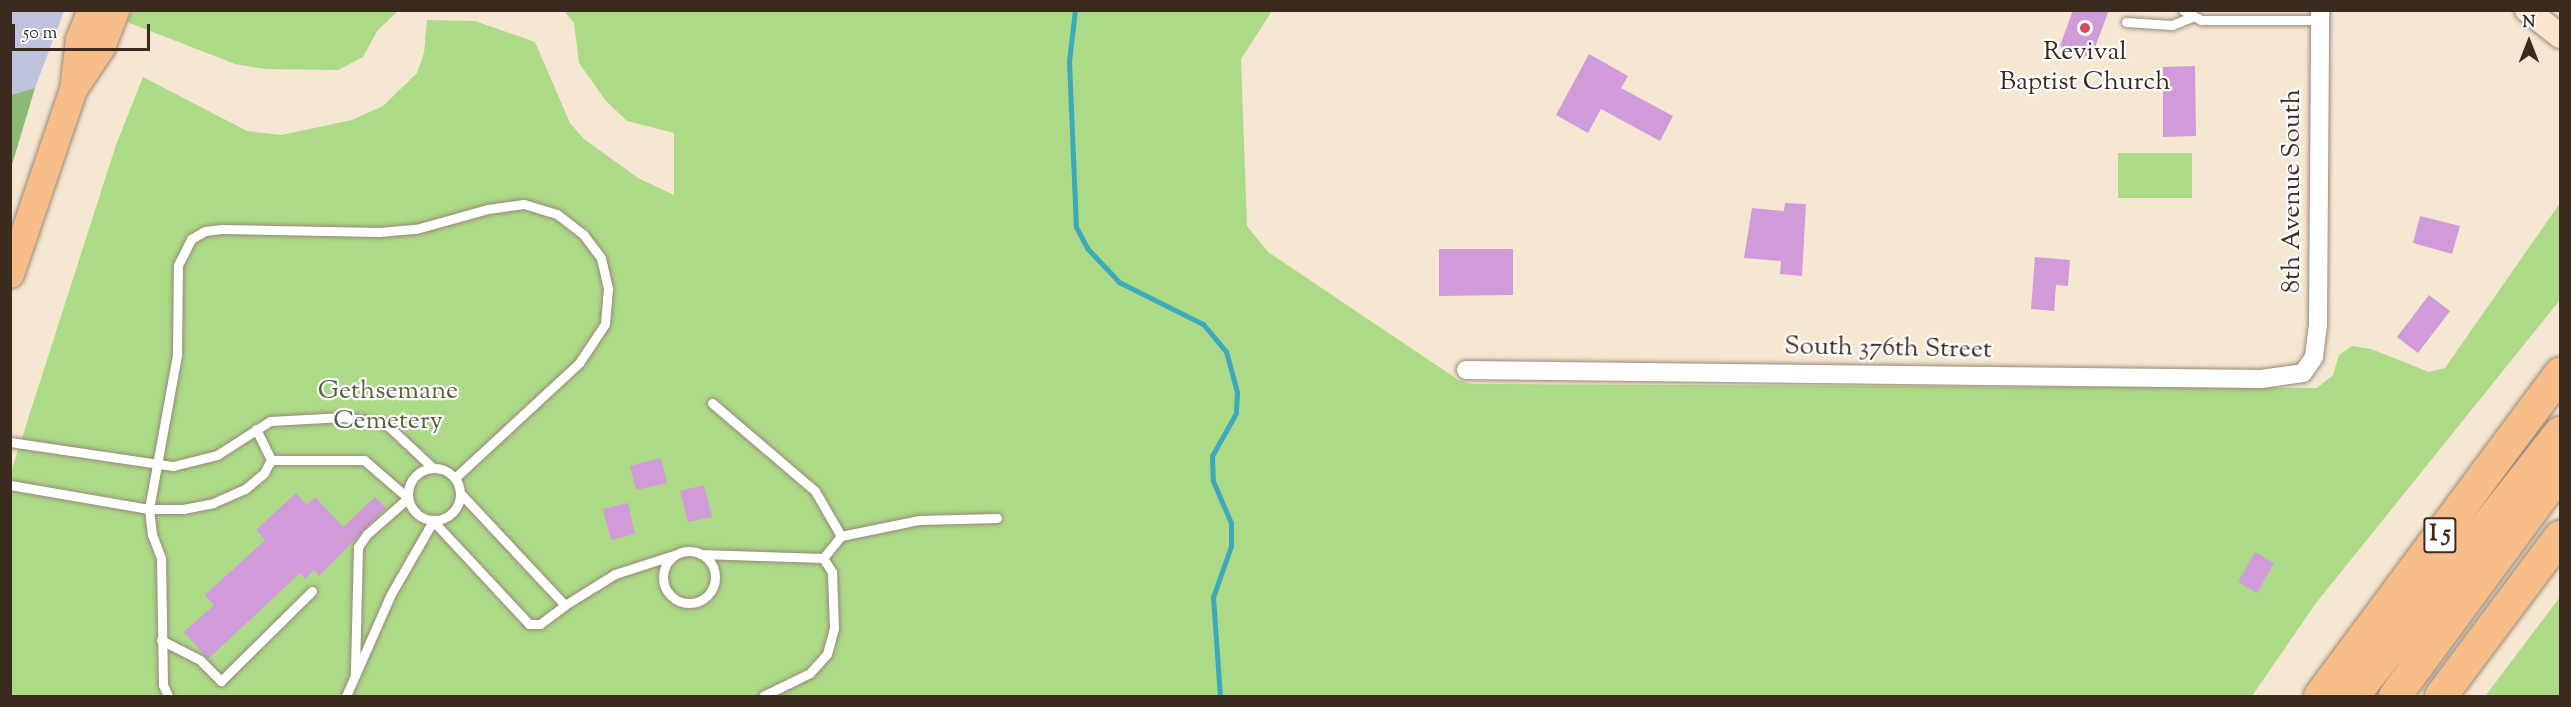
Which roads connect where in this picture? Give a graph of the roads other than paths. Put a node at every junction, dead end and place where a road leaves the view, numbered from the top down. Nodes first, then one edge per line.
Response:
1 (91, 10) edge
2 (115, 10) edge
3 (2183, 10) edge
4 (2527, 10) edge
5 (2320, 15) edge
6 (2192, 17) junction
7 (2126, 22) dead end
8 (2560, 36) edge
9 (73, 90) junction
10 (10, 274) edge
11 (1466, 370) dead end
12 (2307, 370) joint
13 (2560, 374) edge
14 (712, 403) dead end
15 (256, 429) junction
16 (2560, 433) edge
17 (10, 442) edge
18 (271, 460) junction
19 (156, 466) junction
20 (433, 468) junction
21 (2560, 472) edge
22 (455, 478) junction
23 (10, 485) edge
24 (461, 494) junction
25 (408, 498) junction
26 (149, 509) junction
27 (997, 518) dead end
28 (433, 520) junction
29 (841, 536) junction
30 (2560, 537) edge
31 (700, 554) junction
32 (674, 555) junction
33 (823, 558) junction
34 (312, 591) dead end
35 (565, 604) junction
36 (161, 640) junction
37 (355, 673) junction
38 (168, 696) edge
39 (346, 696) edge
40 (763, 696) edge
41 (2320, 696) edge
42 (2353, 696) edge
43 (2395, 696) edge
44 (2441, 696) edge

1 - 9 main road
2 - 9 main road
3 - 6 lane
4 - 8 street
5 - 6 lane
5 - 12 street, 8th Avenue South
6 - 7 lane
9 - 10 main road
11 - 12 street, South 376th Street
13 - 41 highway, I 5
14 - 29 lane
15 - 18 lane
15 - 19 lane
15 - 20 lane
16 - 42 highway, I 5
17 - 19 lane
18 - 25 lane
18 - 26 lane
19 - 22 lane
19 - 26 lane
20 - 22 lane
20 - 25 lane
21 - 43 highway, I 5
22 - 24 lane
23 - 26 lane
24 - 28 lane
24 - 35 lane
25 - 28 lane
25 - 37 lane
26 - 36 lane
27 - 29 lane
28 - 35 lane
28 - 37 lane
29 - 33 lane
30 - 44 highway
31 - 32 lane
31 - 32 lane
31 - 33 lane
32 - 35 lane
33 - 40 lane
34 - 36 lane
36 - 38 lane
37 - 39 lane

